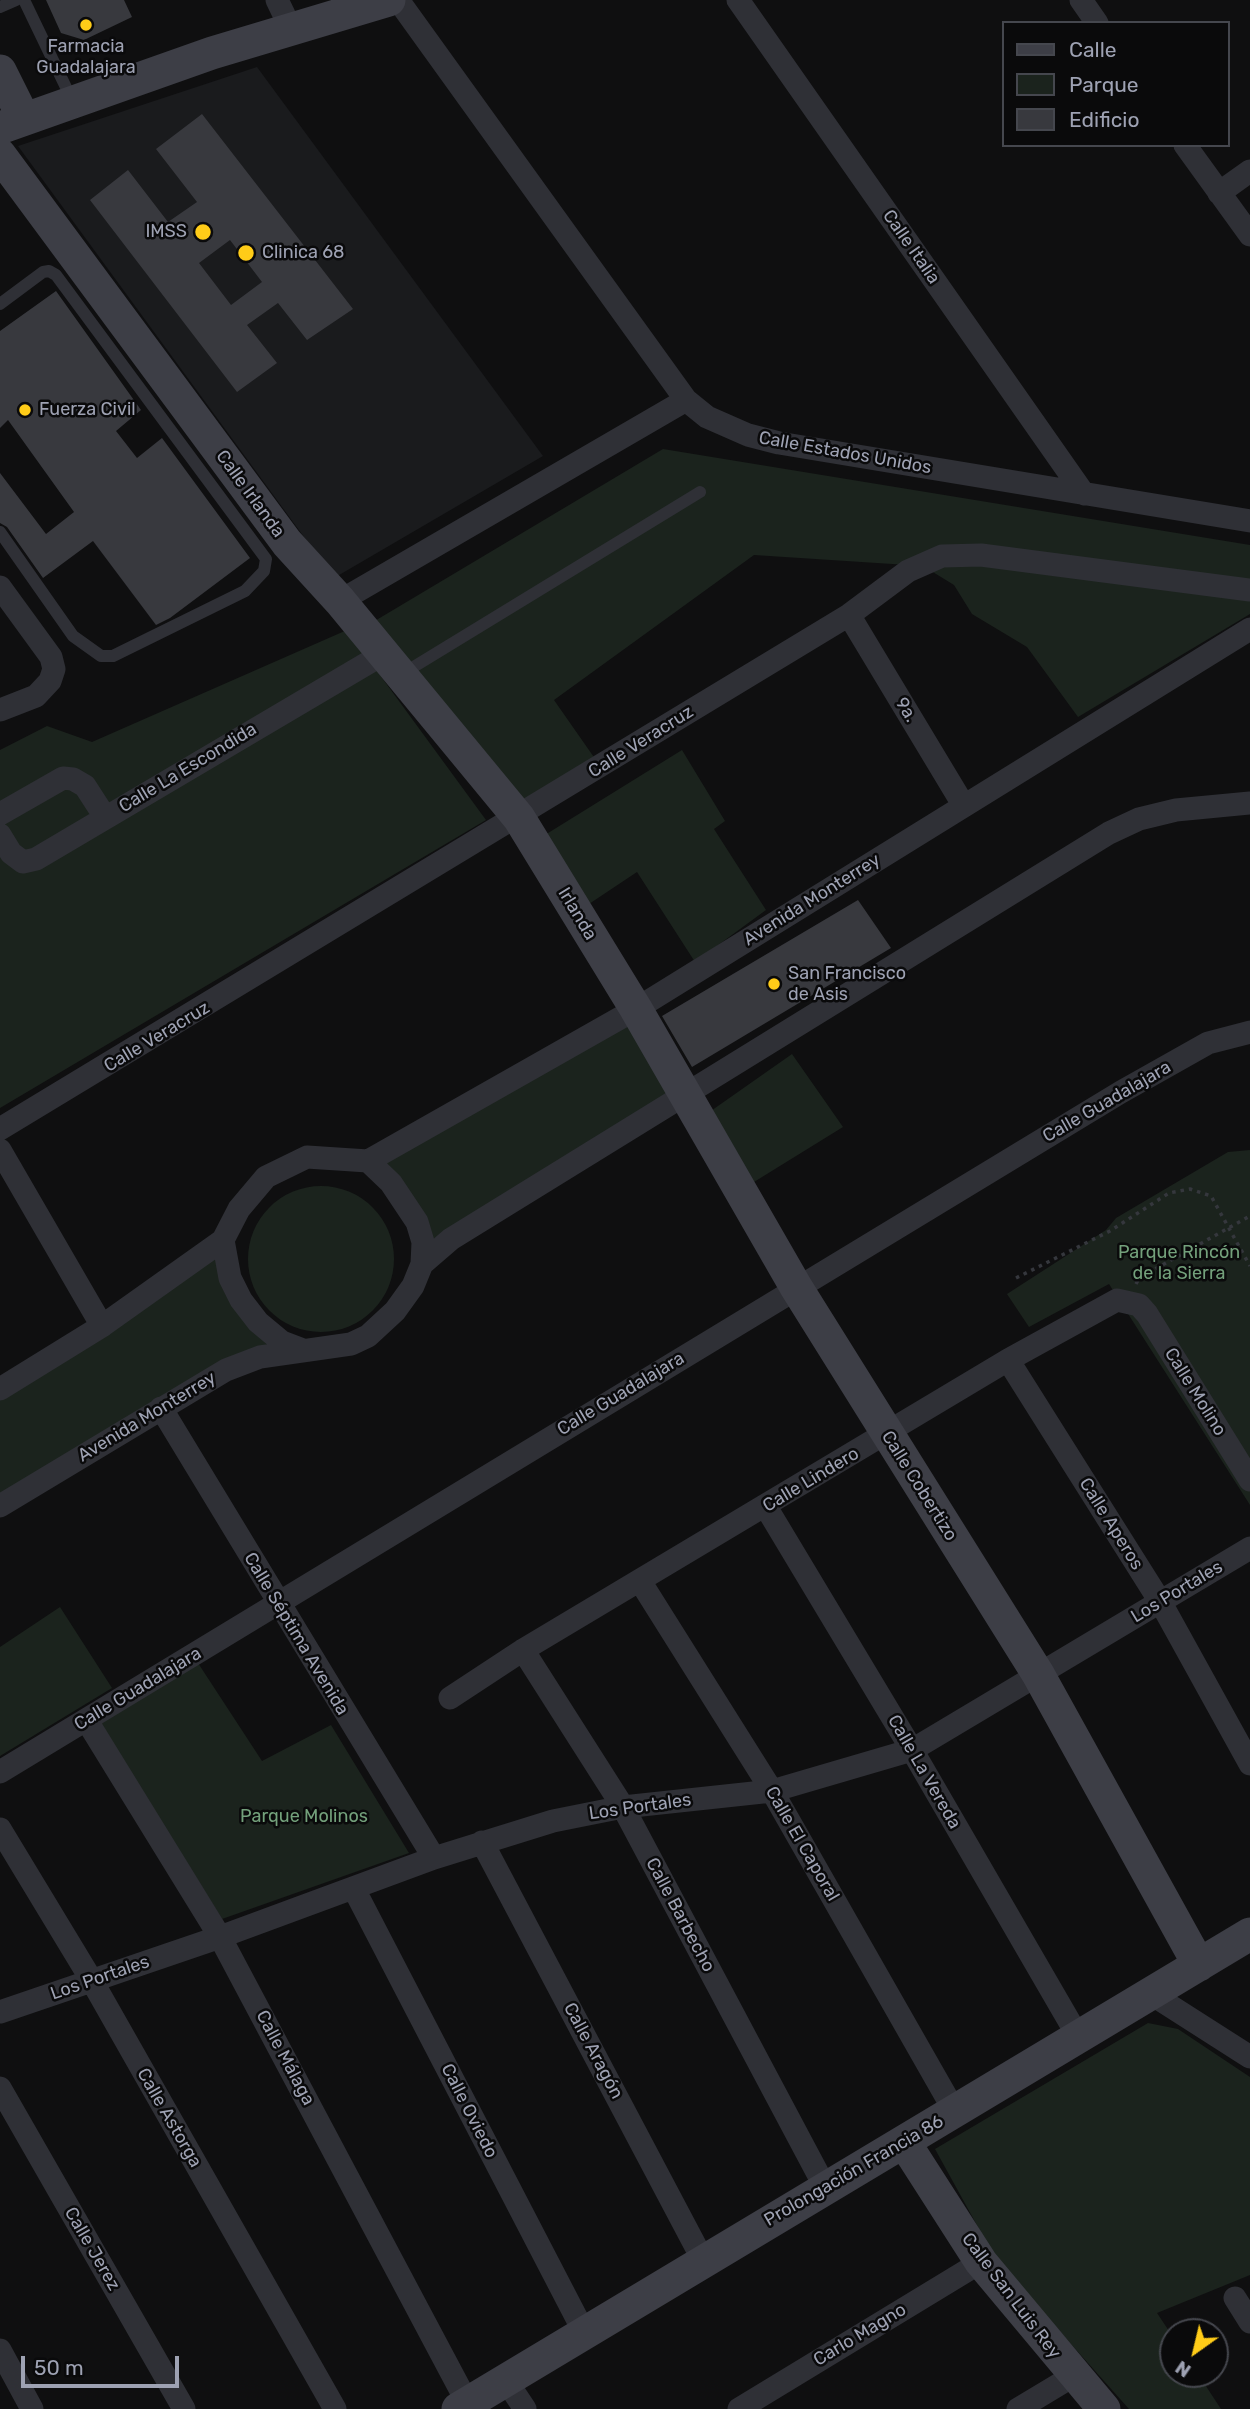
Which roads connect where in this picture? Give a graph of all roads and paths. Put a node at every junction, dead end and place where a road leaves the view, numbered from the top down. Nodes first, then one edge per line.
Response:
1 (16, 0) edge
2 (24, 0) edge
3 (277, 0) edge
4 (389, 0) edge
5 (398, 0) edge
6 (738, 0) edge
7 (1081, 0) edge
8 (0, 7) edge
9 (1096, 21) edge
10 (291, 29) junction
11 (0, 71) edge
12 (73, 102) junction
13 (12, 124) edge
14 (1186, 147) edge
15 (0, 155) edge
16 (1250, 171) edge
17 (1219, 193) junction
18 (1250, 235) edge
19 (0, 304) edge
20 (686, 400) junction
21 (700, 492) dead end
22 (1084, 494) junction
23 (1250, 521) edge
24 (0, 532) edge
25 (0, 587) edge
26 (1250, 590) edge
27 (340, 601) junction
28 (849, 615) junction
29 (1250, 629) edge
30 (392, 664) junction
31 (0, 710) edge
32 (1250, 803) edge
33 (964, 806) junction
34 (0, 814) edge
35 (105, 817) junction
36 (519, 818) junction
37 (0, 835) edge
38 (636, 1009) junction
39 (1250, 1032) edge
40 (685, 1093) junction
41 (0, 1129) edge
42 (0, 1150) edge
43 (368, 1161) junction
44 (1250, 1216) edge
45 (1230, 1230) junction
46 (223, 1240) junction
47 (422, 1264) junction
48 (1250, 1266) edge
49 (1016, 1278) dead end
50 (796, 1287) junction
51 (1133, 1303) junction
52 (102, 1326) junction
53 (303, 1350) junction
54 (1008, 1360) junction
55 (0, 1389) edge
56 (161, 1408) junction
57 (887, 1435) junction
58 (1250, 1480) edge
59 (0, 1506) edge
60 (766, 1507) junction
61 (1250, 1548) edge
62 (640, 1581) junction
63 (277, 1604) junction
64 (1161, 1604) junction
65 (523, 1650) junction
66 (1038, 1674) junction
67 (450, 1698) dead end
68 (87, 1721) junction
69 (912, 1750) junction
70 (1250, 1764) edge
71 (0, 1772) edge
72 (772, 1791) junction
73 (623, 1807) junction
74 (0, 1829) edge
75 (482, 1842) junction
76 (434, 1858) junction
77 (354, 1889) junction
78 (1250, 1934) edge
79 (220, 1937) junction
80 (1199, 1965) junction
81 (92, 1981) junction
82 (1153, 1995) junction
83 (0, 2012) edge
84 (1079, 2038) junction
85 (1250, 2057) edge
86 (0, 2088) edge
87 (955, 2112) junction
88 (904, 2142) junction
89 (825, 2187) junction
90 (703, 2260) junction
91 (981, 2262) junction
92 (1235, 2298) dead end
93 (1250, 2322) edge
94 (585, 2334) junction
95 (0, 2350) edge
96 (1073, 2376) junction
97 (507, 2382) junction
98 (463, 2406) edge
99 (32, 2409) edge
100 (184, 2409) edge
101 (335, 2409) edge
102 (525, 2409) edge
103 (739, 2409) edge
104 (1017, 2409) edge
105 (1104, 2409) edge

1 - 8 lane
2 - 12 lane
3 - 10 street
4 - 10 street
5 - 20 street, Calle Estados Unidos
6 - 22 street, Calle Italia
7 - 9 street
10 - 12 street
11 - 13 street
12 - 13 street
14 - 17 street
15 - 27 street, Calle Irlanda
16 - 17 street
17 - 18 street
19 - 24 lane
20 - 22 street, Calle Estados Unidos
20 - 27 street
21 - 30 lane
22 - 23 street, Calle Estados Unidos
25 - 31 street
26 - 28 street, Calle Veracruz
27 - 30 street, Calle Irlanda
28 - 33 street, 9a.
28 - 36 street, Calle Veracruz
29 - 33 street, Avenida Monterrey
30 - 35 street, Calle La Escondida
30 - 36 street, Calle Irlanda
32 - 40 street, Avenida Monterrey
33 - 38 street, Avenida Monterrey
34 - 35 street
35 - 37 street, Calle La Escondida
36 - 38 street, Irlanda
36 - 41 street, Calle Veracruz
38 - 40 street, Calle Cobertizo
38 - 43 street, Avenida Monterrey
39 - 50 street, Calle Guadalajara
40 - 47 street, Avenida Monterrey
40 - 50 street, Calle Cobertizo
42 - 52 street
43 - 46 street
43 - 47 street
44 - 45 path
45 - 48 path
45 - 49 path
45 - 51 path
46 - 52 street
46 - 53 street
47 - 53 street, Avenida Monterrey
50 - 57 street, Calle Cobertizo
50 - 63 street, Calle Guadalajara
51 - 54 street, Calle Lindero
51 - 58 street, Calle Molino
52 - 55 street
53 - 56 street, Avenida Monterrey
54 - 57 street, Calle Lindero
54 - 64 street, Calle Aperos
56 - 59 street, Avenida Monterrey
56 - 63 street, Calle Séptima Avenida
57 - 60 street, Calle Lindero
57 - 66 street, Calle Cobertizo
60 - 62 street, Calle Lindero
60 - 69 street, Calle La Vereda
61 - 64 street, Los Portales
62 - 65 street, Calle Lindero
62 - 72 street, Calle El Caporal
63 - 68 street, Calle Guadalajara
63 - 76 street, Calle Séptima Avenida
64 - 66 street, Los Portales
64 - 70 street, Calle Aperos
65 - 67 street, Calle Lindero
65 - 73 street, Calle Barbecho
66 - 69 street, Los Portales
66 - 80 street, Calle Cobertizo
68 - 71 street, Calle Guadalajara
68 - 79 street, Calle Málaga
69 - 72 street, Los Portales
69 - 84 street, Calle La Vereda
72 - 73 street, Los Portales
72 - 87 street, Calle El Caporal
73 - 75 street, Los Portales
73 - 89 street, Calle Barbecho
74 - 81 street, Calle Astorga
75 - 76 street, Los Portales
75 - 90 street, Calle Aragón
76 - 77 street, Los Portales
77 - 79 street, Los Portales
77 - 94 street, Calle Oviedo
78 - 80 street, Prolongación Francia 86
79 - 81 street, Los Portales
79 - 98 street, Calle Málaga
80 - 82 street, Prolongación Francia 86
81 - 83 street, Los Portales
81 - 101 street, Calle Astorga
82 - 84 street, Prolongación Francia 86
82 - 85 street
84 - 87 street, Prolongación Francia 86
86 - 100 street, Calle Jerez
87 - 88 street, Prolongación Francia 86
88 - 89 street, Prolongación Francia 86
88 - 91 street, Calle San Luis Rey
89 - 90 street, Prolongación Francia 86
90 - 94 street, Prolongación Francia 86
91 - 96 street, Calle San Luis Rey
91 - 103 street, Carlo Magno
92 - 93 street
94 - 97 street, Prolongación Francia 86
95 - 99 street
96 - 104 street
96 - 105 street, Calle San Luis Rey
97 - 98 street, Prolongación Francia 86
97 - 102 street

